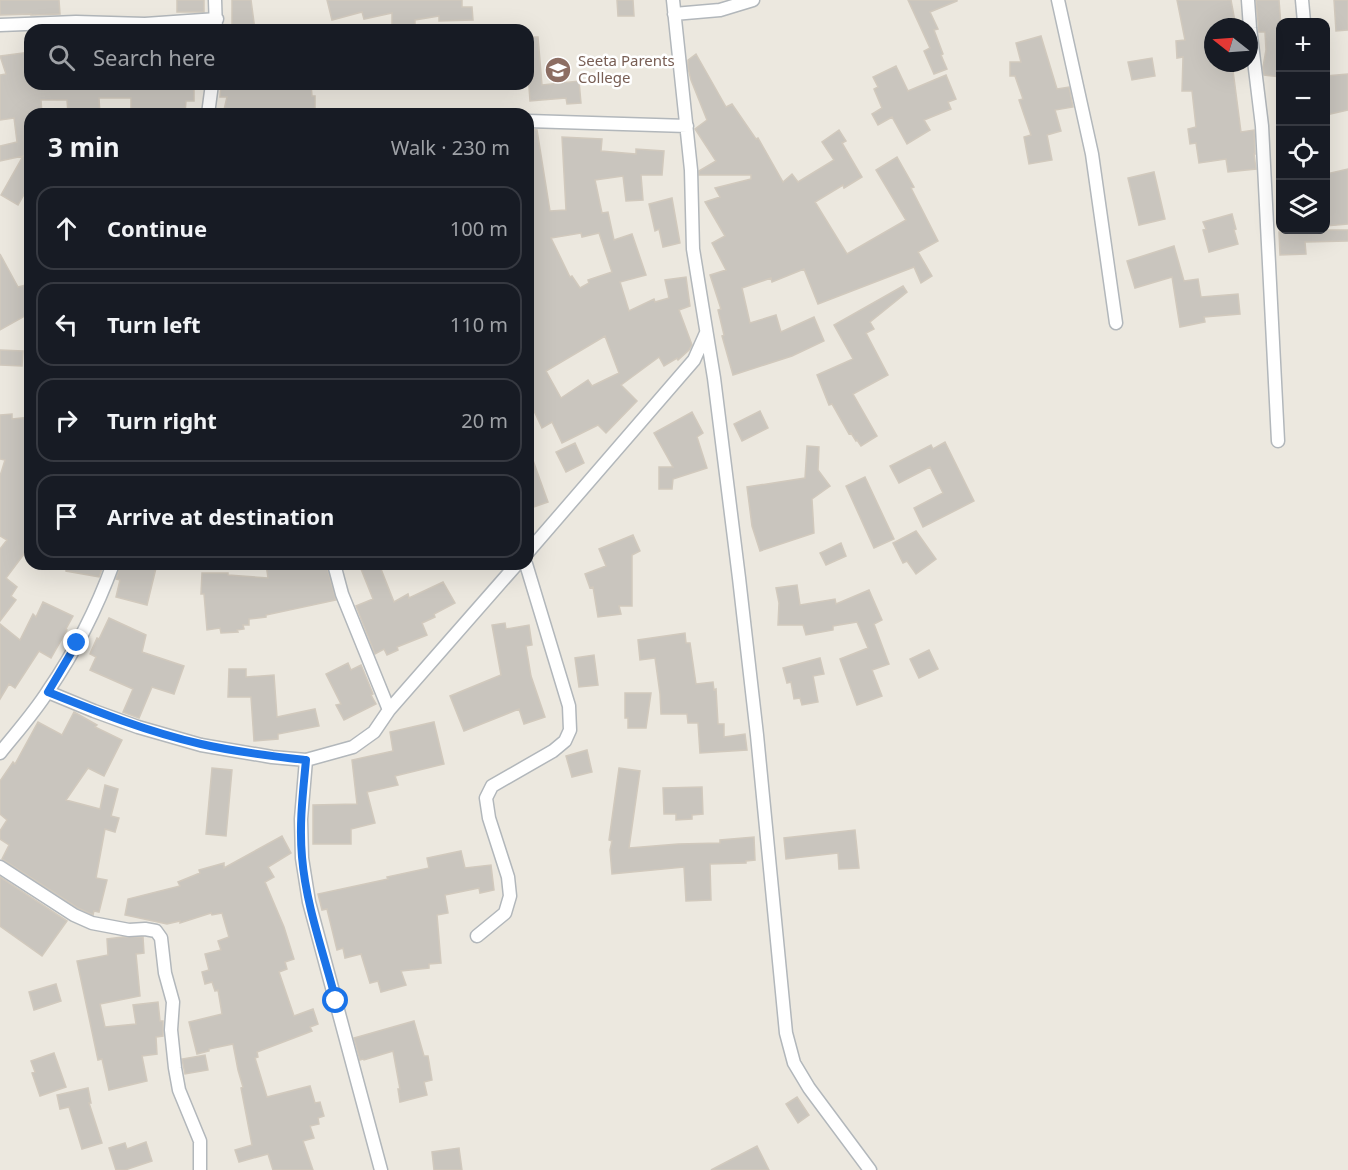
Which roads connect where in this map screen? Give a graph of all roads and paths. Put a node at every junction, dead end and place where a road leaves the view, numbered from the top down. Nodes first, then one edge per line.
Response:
1 (215, 0) edge
2 (673, 0) edge
3 (753, 0) edge
4 (1058, 0) edge
5 (1248, 0) edge
6 (1302, 0) edge
7 (674, 14) junction
8 (1304, 18) edge
9 (24, 24) edge
10 (25, 24) edge
11 (145, 24) edge
12 (145, 24) edge
13 (217, 24) edge
14 (0, 25) edge
15 (211, 90) edge
16 (209, 108) edge
17 (534, 121) edge
18 (687, 126) junction
19 (1116, 323) dead end
20 (706, 333) junction
21 (1278, 441) dead end
22 (534, 545) edge
23 (110, 570) edge
24 (336, 570) edge
25 (512, 570) edge
26 (528, 570) edge
27 (48, 692) junction
28 (389, 710) junction
29 (0, 753) edge
30 (306, 760) junction
31 (0, 867) edge
32 (477, 936) dead end
33 (200, 1170) edge
34 (381, 1170) edge
35 (870, 1170) edge

1 - 13 street
2 - 7 street
3 - 7 street
4 - 19 street
5 - 21 street
6 - 8 street
7 - 18 street
9 - 14 street
10 - 12 street
11 - 13 street
15 - 16 street
17 - 18 street
18 - 20 street
20 - 22 street
20 - 35 street
23 - 27 street
24 - 28 street
25 - 28 street
26 - 32 street
27 - 29 street
27 - 30 street
28 - 30 street
30 - 34 street
31 - 33 street

